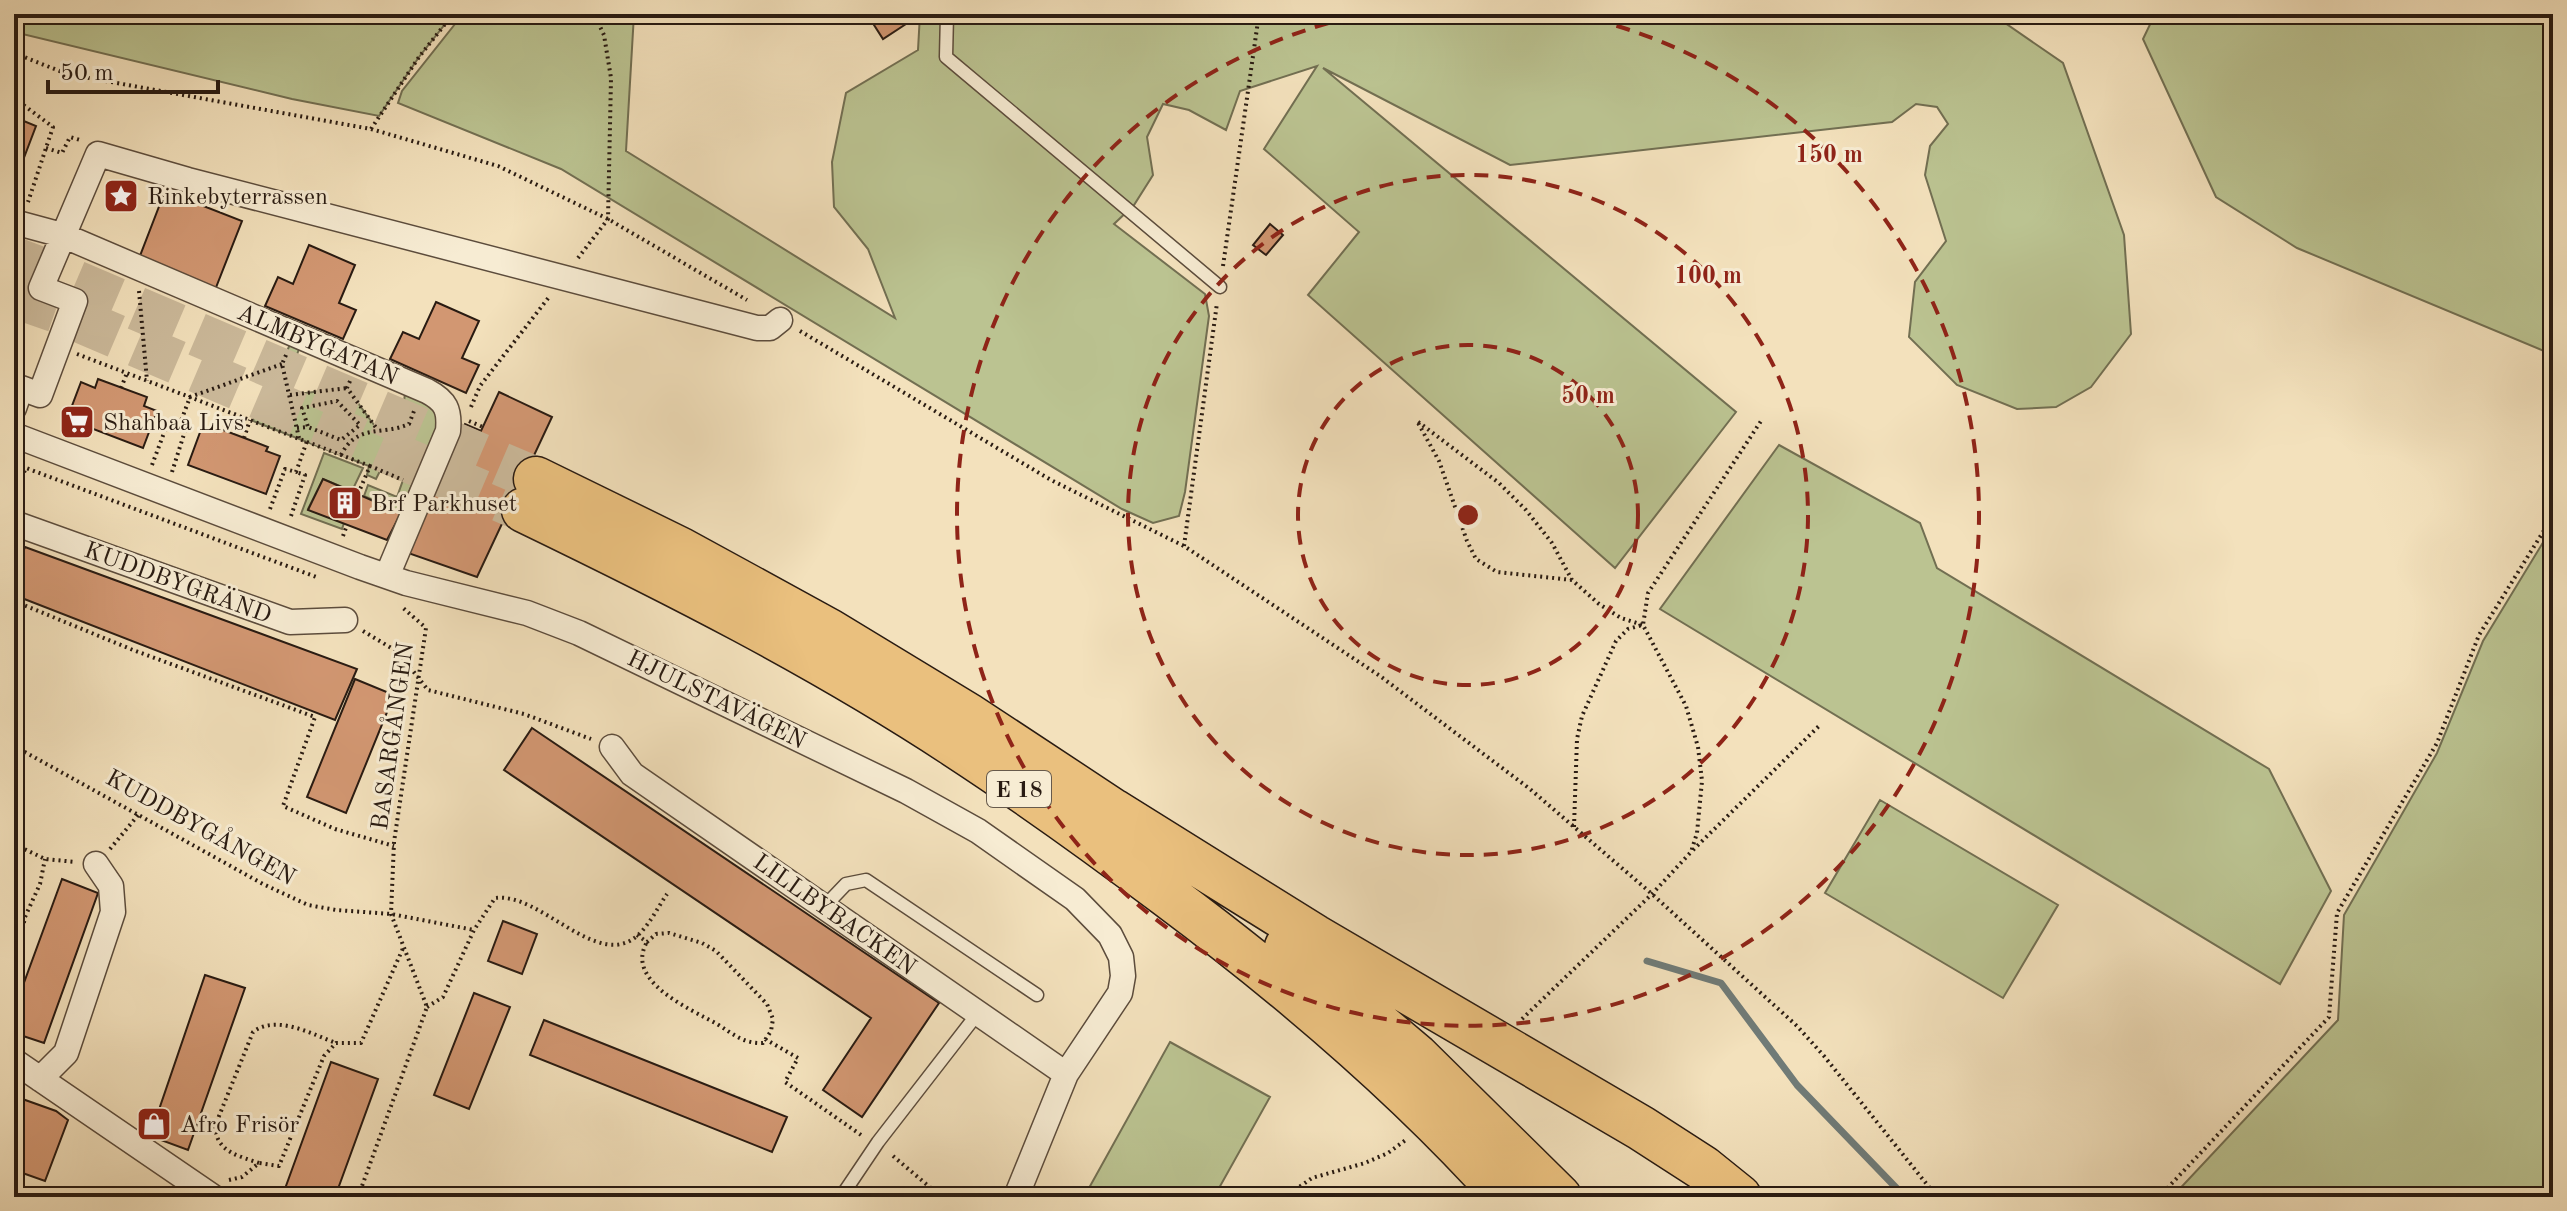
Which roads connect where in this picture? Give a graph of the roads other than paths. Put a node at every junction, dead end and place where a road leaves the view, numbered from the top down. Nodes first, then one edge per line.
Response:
1 (947, 14) edge
2 (18, 223) edge
3 (62, 235) junction
4 (1220, 287) dead end
5 (780, 320) road end
6 (14, 408) edge
7 (14, 435) edge
8 (14, 523) edge
9 (387, 576) junction
10 (345, 620) road end
11 (612, 747) road end
12 (1113, 811) junction
13 (96, 864) dead end
14 (825, 906) junction
15 (1037, 995) dead end
16 (978, 1013) junction
17 (14, 1061) edge
18 (1066, 1074) junction
19 (40, 1079) junction
20 (213, 1197) edge
21 (841, 1197) edge
22 (1016, 1197) edge
23 (1506, 1197) edge
24 (1559, 1197) edge
25 (1739, 1197) edge

1 - 4 lane
2 - 3 street, ALMBYGATAN
3 - 5 street
3 - 6 street
3 - 9 street, ALMBYGATAN
7 - 9 street, HJULSTAVÄGEN
8 - 10 street, KUDDBYGRÄND
9 - 18 street, HJULSTAVÄGEN
11 - 14 street, LILLBYBACKEN
12 - 23 highway, E 18
12 - 24 highway, E 18
12 - 25 highway
13 - 19 street
14 - 15 lane
14 - 16 street, LILLBYBACKEN
16 - 18 street, LILLBYBACKEN
16 - 21 lane
17 - 19 street
18 - 22 street, HJULSTAVÄGEN
19 - 20 street

